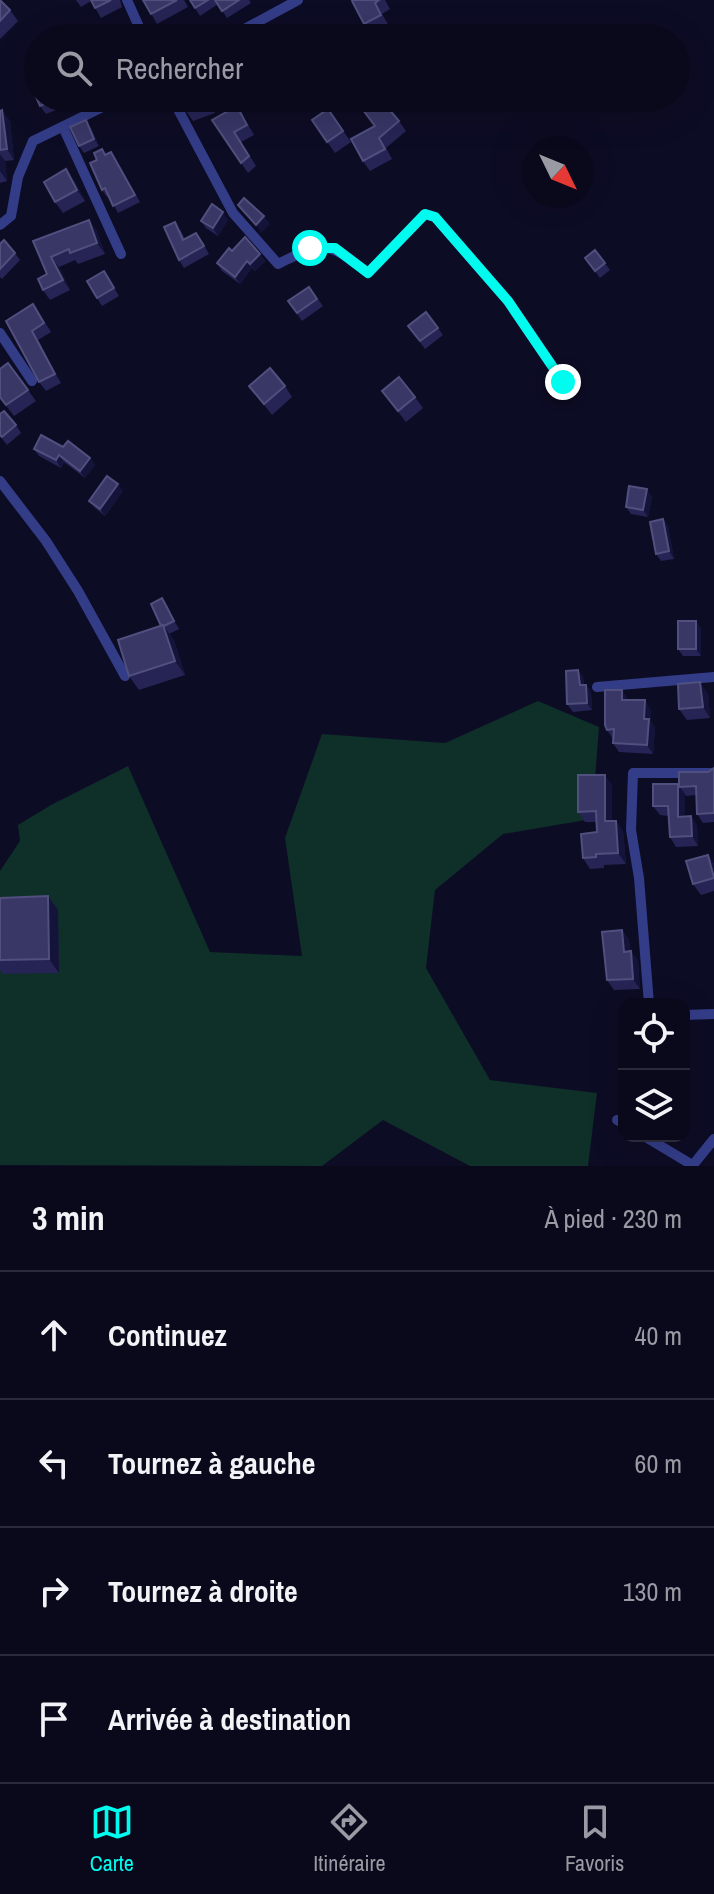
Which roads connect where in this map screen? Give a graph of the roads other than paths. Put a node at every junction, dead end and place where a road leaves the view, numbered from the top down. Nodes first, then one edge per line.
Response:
1 (127, 0) edge
2 (298, 0) edge
3 (138, 24) edge
4 (254, 24) edge
5 (93, 112) edge
6 (179, 112) edge
7 (63, 127) junction
8 (0, 225) edge
9 (121, 254) dead end
10 (0, 333) edge
11 (32, 381) edge
12 (563, 382) dead end
13 (0, 481) edge
14 (125, 676) edge
15 (714, 677) edge
16 (597, 687) dead end
17 (714, 773) edge
18 (649, 998) edge
19 (714, 1014) edge
20 (690, 1015) edge
21 (714, 1139) edge
22 (654, 1142) edge
23 (693, 1166) edge

1 - 3 street
2 - 4 street
5 - 7 street
6 - 12 street
7 - 8 street
7 - 9 street
10 - 11 street
13 - 14 street
15 - 16 street
17 - 18 street
19 - 20 street
21 - 23 street
22 - 23 street

